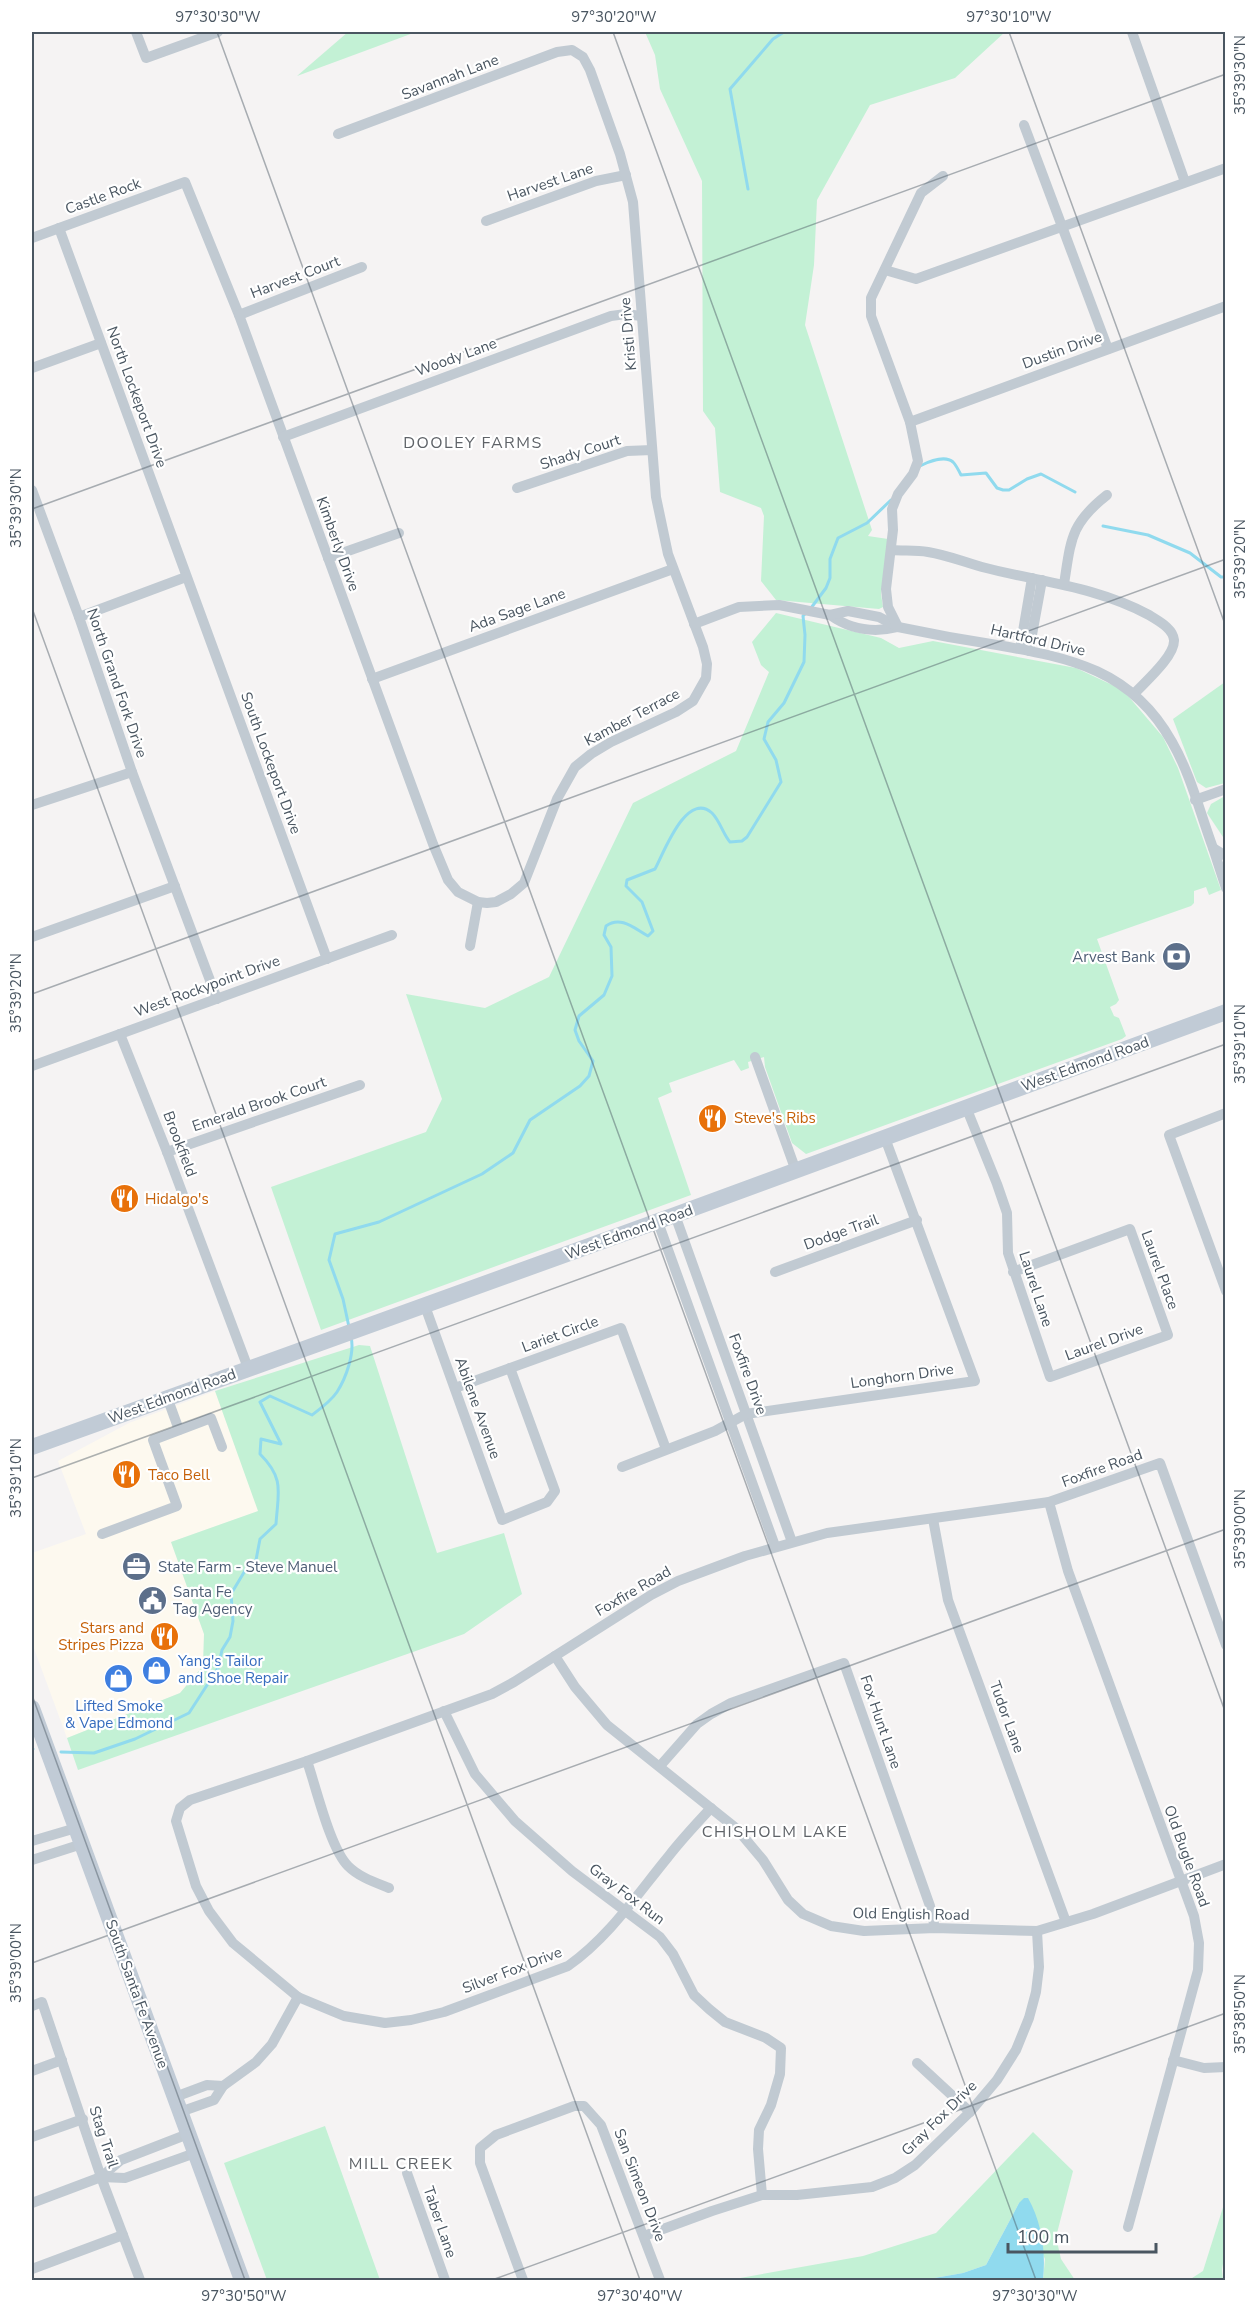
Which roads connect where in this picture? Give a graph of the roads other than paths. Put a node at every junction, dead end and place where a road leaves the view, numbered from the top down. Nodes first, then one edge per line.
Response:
1 (136, 32) edge
2 (218, 32) edge
3 (1132, 32) edge
4 (572, 50) joint
5 (1024, 125) dead end
6 (338, 134) dead end
7 (1226, 168) edge
8 (626, 175) junction
9 (944, 176) dead end
10 (185, 182) joint
11 (1185, 182) junction
12 (486, 221) dead end
13 (1062, 226) junction
14 (59, 228) junction
15 (32, 238) edge
16 (362, 267) dead end
17 (885, 270) junction
18 (1226, 306) edge
19 (239, 315) junction
20 (641, 316) junction
21 (101, 343) junction
22 (1108, 349) junction
23 (32, 368) edge
24 (910, 422) junction
25 (283, 437) junction
26 (652, 450) junction
27 (518, 488) dead end
28 (32, 490) edge
29 (1107, 495) dead end
30 (399, 533) dead end
31 (892, 550) junction
32 (328, 558) junction
33 (673, 569) junction
34 (186, 577) junction
35 (1037, 579) junction
36 (1064, 584) junction
37 (79, 617) junction
38 (694, 624) junction
39 (898, 627) junction
40 (1024, 650) junction
41 (372, 679) junction
42 (1134, 694) junction
43 (132, 772) junction
44 (1226, 789) edge
45 (1195, 800) junction
46 (32, 805) edge
47 (1213, 848) junction
48 (1226, 856) edge
49 (175, 886) junction
50 (1226, 888) edge
51 (478, 902) junction
52 (392, 935) dead end
53 (32, 937) edge
54 (470, 946) dead end
55 (327, 959) junction
56 (217, 999) junction
57 (1226, 1012) edge
58 (120, 1034) junction
59 (755, 1057) dead end
60 (32, 1066) edge
61 (360, 1085) dead end
62 (966, 1107) junction
63 (1226, 1113) edge
64 (885, 1138) junction
65 (167, 1152) junction
66 (796, 1171) junction
67 (675, 1215) junction
68 (916, 1220) junction
69 (658, 1222) junction
70 (775, 1272) dead end
71 (1013, 1272) junction
72 (1226, 1291) edge
73 (425, 1306) junction
74 (1168, 1335) joint
75 (248, 1368) junction
76 (510, 1368) junction
77 (1050, 1377) joint
78 (455, 1388) junction
79 (167, 1397) junction
80 (746, 1414) junction
81 (731, 1423) junction
82 (179, 1430) junction
83 (32, 1447) edge
84 (222, 1447) dead end
85 (666, 1449) junction
86 (622, 1467) dead end
87 (1049, 1502) junction
88 (933, 1519) junction
89 (102, 1534) dead end
90 (792, 1542) junction
91 (775, 1546) junction
92 (1226, 1646) edge
93 (555, 1656) junction
94 (32, 1708) edge
95 (444, 1711) junction
96 (307, 1761) junction
97 (660, 1766) junction
98 (180, 1808) joint
99 (711, 1808) junction
100 (79, 1836) junction
101 (33, 1841) edge
102 (47, 1855) junction
103 (32, 1860) edge
104 (1226, 1864) edge
105 (1179, 1881) junction
106 (389, 1888) dead end
107 (627, 1910) junction
108 (1066, 1922) junction
109 (935, 1928) junction
110 (1037, 1932) junction
111 (298, 1997) junction
112 (37, 2004) edge
113 (62, 2060) junction
114 (1173, 2060) junction
115 (917, 2063) dead end
116 (1226, 2067) edge
117 (32, 2071) edge
118 (224, 2086) junction
119 (178, 2105) junction
120 (970, 2112) junction
121 (83, 2119) junction
122 (188, 2134) junction
123 (32, 2137) edge
124 (150, 2148) junction
125 (195, 2152) junction
126 (157, 2166) junction
127 (407, 2173) dead end
128 (101, 2177) junction
129 (762, 2194) junction
130 (32, 2203) edge
131 (1128, 2227) dead end
132 (123, 2235) junction
133 (644, 2236) junction
134 (32, 2269) edge
135 (140, 2280) edge
136 (242, 2280) edge
137 (445, 2280) edge
138 (523, 2280) edge
139 (660, 2280) edge

1 - 2 street
3 - 11 street
4 - 6 street, Savannah Lane
4 - 8 street, Kristi Drive
5 - 13 street
7 - 11 street
8 - 12 street, Harvest Lane
8 - 20 street, Kristi Drive
9 - 17 street
10 - 14 street, Castle Rock
10 - 19 street, Kimberly Drive
11 - 13 street
13 - 17 street
13 - 22 street
14 - 15 street, Castle Rock
14 - 21 street, North Lockeport Drive
16 - 19 street, Harvest Court
17 - 24 street
18 - 22 street, Dustin Drive
19 - 25 street, Kimberly Drive
20 - 25 street, Woody Lane
20 - 26 street, Kristi Drive
21 - 23 street
21 - 34 street, North Lockeport Drive
22 - 24 street, Dustin Drive
24 - 31 street
25 - 32 street, Kimberly Drive
26 - 27 street, Shady Court
26 - 33 street, Kristi Drive
28 - 37 street, North Grand Fork Drive
29 - 36 street
30 - 32 street
31 - 35 street
31 - 39 street
32 - 41 street, Kimberly Drive
33 - 38 street, Kristi Drive
33 - 41 street, Ada Sage Lane
34 - 37 street
34 - 55 street, South Lockeport Drive
35 - 36 street
35 - 40 street
36 - 42 street
37 - 43 street, North Grand Fork Drive
38 - 39 street, Hartford Drive
38 - 51 street, Kamber Terrace
39 - 40 street, Hartford Drive
40 - 42 street, Hartford Drive
41 - 51 street, Kimberly Drive
42 - 45 street, Hartford Drive
43 - 46 street
43 - 49 street, North Grand Fork Drive
44 - 45 street
45 - 47 street, Hartford Drive
47 - 48 street
47 - 50 street, Hartford Drive
49 - 53 street
49 - 56 street, North Grand Fork Drive
51 - 54 street
52 - 55 street, West Rockypoint Drive
55 - 56 street, West Rockypoint Drive
56 - 58 street, West Rockypoint Drive
57 - 62 main road, West Edmond Road
58 - 60 street, West Rockypoint Drive
58 - 65 street, Brookfield
59 - 66 street
61 - 65 street, Emerald Brook Court
62 - 64 main road, West Edmond Road
62 - 71 street, Laurel Lane
63 - 72 street
64 - 66 main road, West Edmond Road
64 - 68 street, Longhorn Drive
65 - 75 street, Brookfield
66 - 67 main road, West Edmond Road
67 - 69 main road, West Edmond Road
67 - 80 street, Foxfire Drive
68 - 70 street, Dodge Trail
68 - 80 street, Longhorn Drive
69 - 73 main road, West Edmond Road
69 - 81 street
71 - 74 street, Laurel Place
71 - 77 street, Laurel Lane
73 - 75 main road, West Edmond Road
73 - 78 street, Abilene Avenue
74 - 77 street, Laurel Drive
75 - 79 main road, West Edmond Road
76 - 78 street, Lariet Circle
76 - 78 street, Abilene Avenue
76 - 85 street, Lariet Circle
79 - 82 street
79 - 83 main road, West Edmond Road
80 - 81 street, Longhorn Drive
80 - 90 street, Foxfire Drive
81 - 85 street, Longhorn Drive
81 - 91 street
82 - 84 street
82 - 89 street
85 - 86 street, Longhorn Drive
87 - 88 street, Foxfire Road
87 - 92 street, Foxfire Road
87 - 105 street, Old Bugle Road
88 - 90 street, Foxfire Road
88 - 108 street, Tudor Lane
90 - 91 street, Foxfire Road
91 - 93 street, Foxfire Road
93 - 95 street, Foxfire Road
93 - 97 street, Old English Road
94 - 100 main road, South Santa Fe Avenue
95 - 96 street, Foxfire Road
95 - 107 street, Gray Fox Run
96 - 98 street, Foxfire Road
96 - 106 street
97 - 99 street, Old English Road
97 - 109 street, Fox Hunt Lane
98 - 111 street, Silver Fox Drive
99 - 107 street, Silver Fox Drive
99 - 109 street, Old English Road
100 - 101 street
100 - 102 street
100 - 119 main road, South Santa Fe Avenue
101 - 102 street
102 - 103 street
104 - 105 street, Old English Road
105 - 108 street, Old English Road
105 - 114 street, Old Bugle Road
107 - 111 street, Silver Fox Drive
107 - 129 street, Gray Fox Run
108 - 110 street, Old English Road
109 - 110 street, Old English Road
110 - 120 street, Gray Fox Drive
111 - 118 street
112 - 113 street, Stag Trail
113 - 117 street
113 - 121 street, Stag Trail
114 - 116 street
114 - 131 street, Old Bugle Road
115 - 120 street
118 - 119 street
118 - 119 street
119 - 122 main road, South Santa Fe Avenue
120 - 129 street, Gray Fox Drive
121 - 123 street
121 - 128 street, Stag Trail
122 - 124 street
122 - 125 main road, South Santa Fe Avenue
124 - 126 street
124 - 128 street
125 - 126 street
125 - 136 main road, South Santa Fe Avenue
126 - 128 street
127 - 137 street, Taber Lane
128 - 130 street
128 - 132 street, Stag Trail
129 - 133 street, Gray Fox Drive
132 - 134 street
132 - 135 street, Stag Trail
133 - 138 street, San Simeon Drive
133 - 139 street, San Simeon Drive

